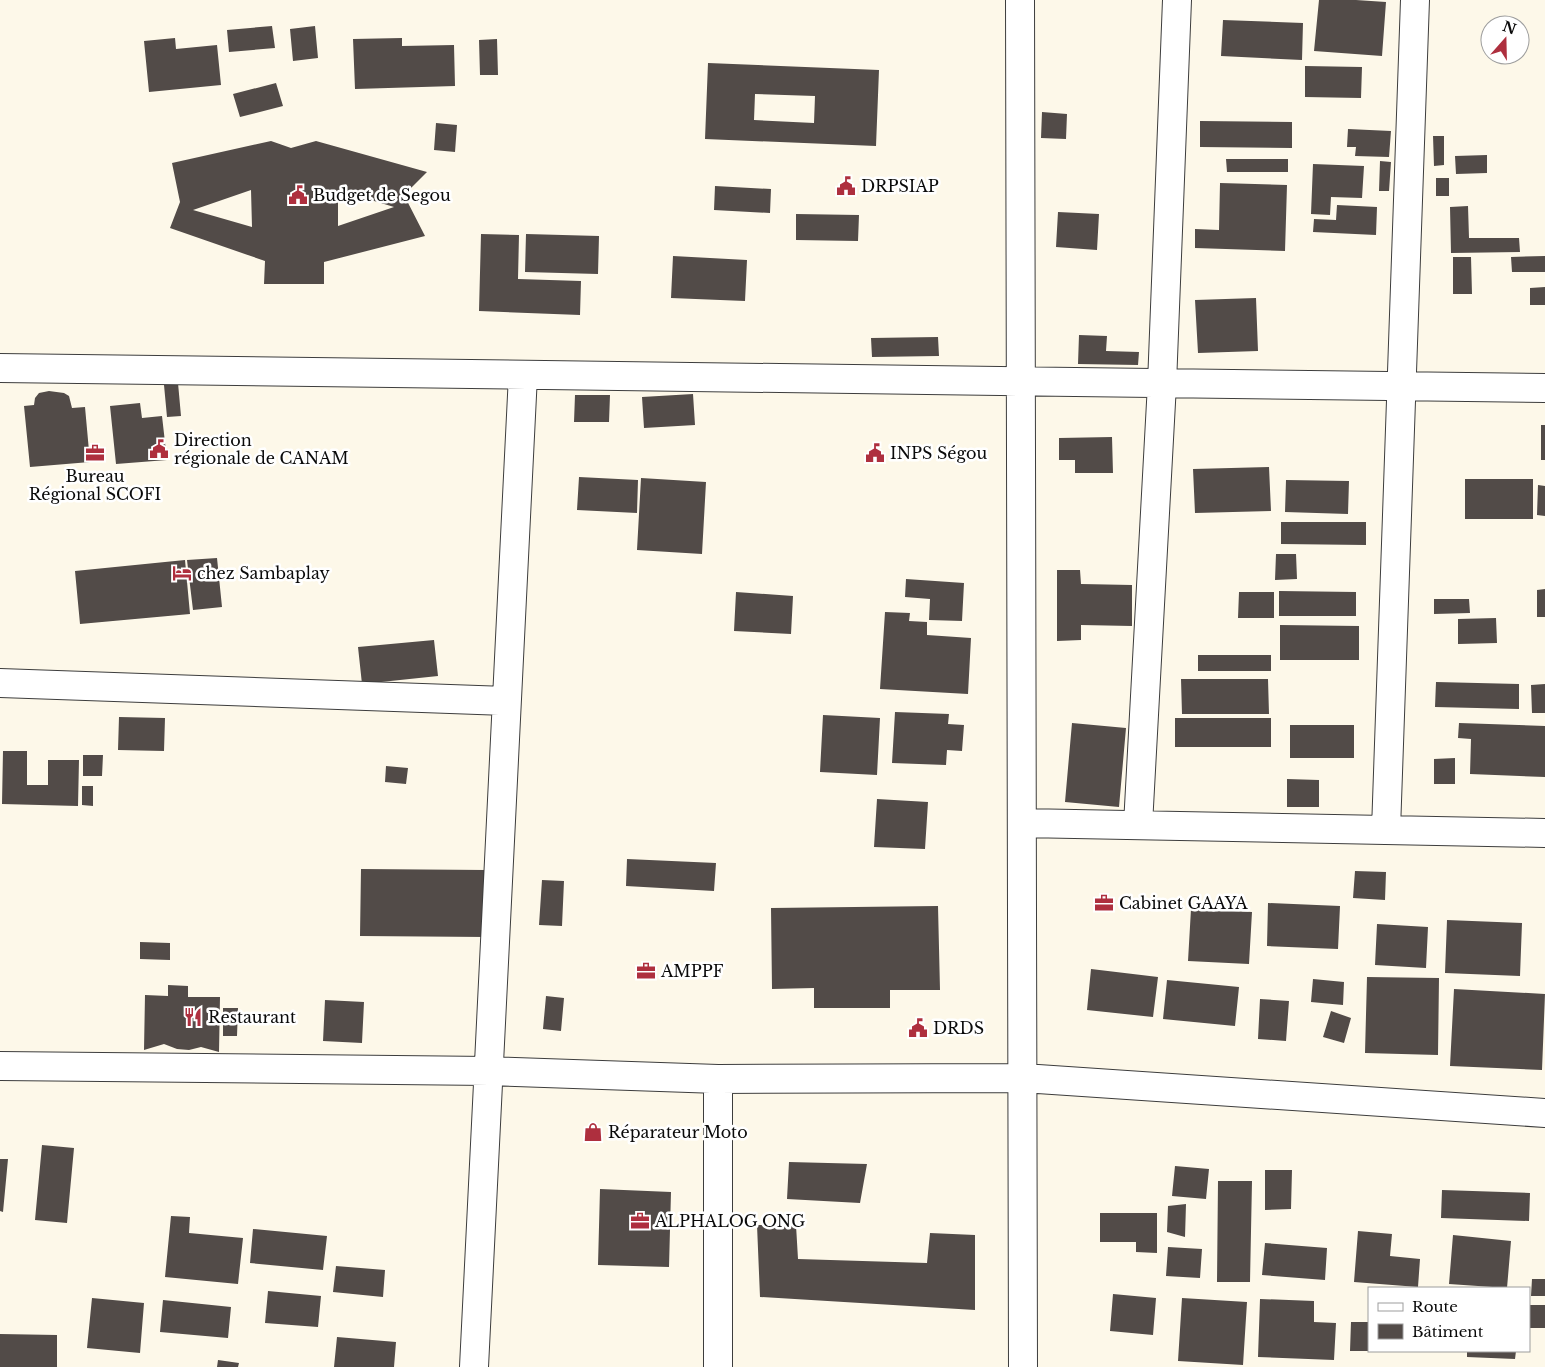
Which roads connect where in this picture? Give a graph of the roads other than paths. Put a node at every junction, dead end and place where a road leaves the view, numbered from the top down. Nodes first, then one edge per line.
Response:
1 (1020, 0) edge
2 (1177, 0) edge
3 (1415, 0) edge
4 (0, 368) edge
5 (523, 375) junction
6 (1021, 382) junction
7 (1162, 384) junction
8 (1403, 386) junction
9 (1545, 388) edge
10 (0, 683) edge
11 (506, 701) junction
12 (1022, 823) junction
13 (1138, 825) junction
14 (1386, 830) junction
15 (1545, 833) edge
16 (0, 1066) edge
17 (489, 1071) junction
18 (1023, 1078) junction
19 (718, 1079) junction
20 (1545, 1113) edge
21 (474, 1367) edge
22 (718, 1367) edge
23 (1023, 1367) edge

1 - 6 street
2 - 7 street
3 - 8 street
4 - 5 street
5 - 6 street
5 - 11 street
6 - 7 street
6 - 12 street
7 - 8 street
7 - 13 street
8 - 9 street
8 - 14 street
10 - 11 street
11 - 17 street
12 - 13 street
12 - 18 street
13 - 14 street
14 - 15 street
16 - 17 street
17 - 19 street
17 - 21 street
18 - 19 street
18 - 20 street
18 - 23 street
19 - 22 street

